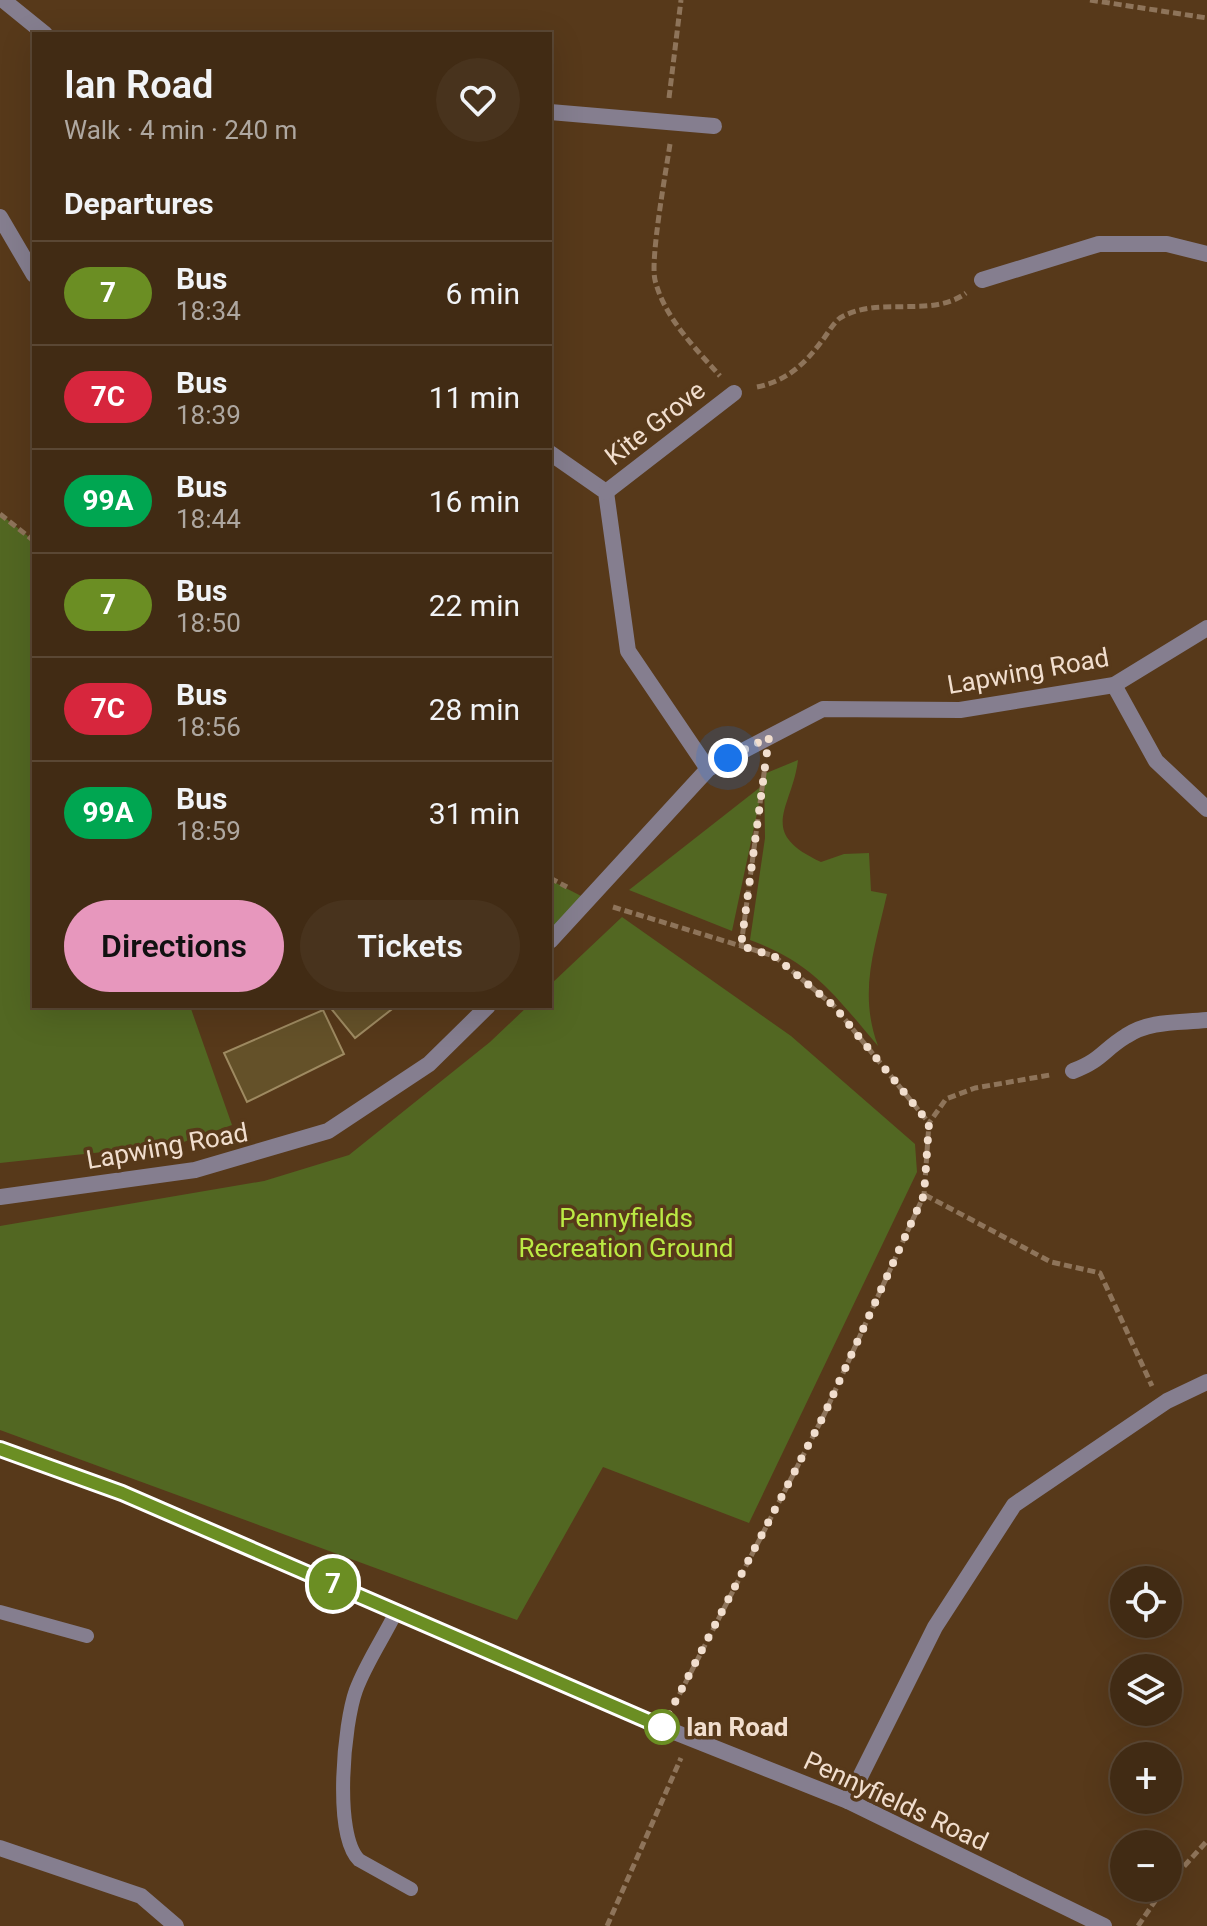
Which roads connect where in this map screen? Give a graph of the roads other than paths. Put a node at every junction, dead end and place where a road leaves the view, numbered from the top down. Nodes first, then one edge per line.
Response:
1 (3, 0) edge
2 (43, 32) edge
3 (552, 112) edge
4 (714, 126) dead end
5 (0, 217) edge
6 (1207, 254) edge
7 (32, 272) edge
8 (982, 280) road end
9 (734, 393) road end
10 (552, 454) edge
11 (606, 492) junction
12 (1207, 628) edge
13 (1114, 685) junction
14 (708, 769) junction
15 (1207, 809) edge
16 (552, 939) edge
17 (486, 1008) edge
18 (1207, 1020) edge
19 (1073, 1071) road end
20 (0, 1197) edge
21 (1207, 1382) edge
22 (0, 1449) edge
23 (0, 1612) edge
24 (396, 1612) junction
25 (87, 1636) dead end
26 (848, 1801) junction
27 (0, 1848) edge
28 (411, 1889) dead end
29 (176, 1926) edge
30 (1104, 1926) edge

1 - 2 street
3 - 4 street
5 - 7 street
6 - 8 street
9 - 11 street, Kite Grove
10 - 11 street
11 - 14 street
12 - 13 street, Lapwing Road
13 - 14 street, Lapwing Road
13 - 15 street
14 - 16 street, Lapwing Road
17 - 20 street, Lapwing Road
18 - 19 street
21 - 26 street
22 - 24 street, Pennyfields Road
23 - 25 lane
24 - 26 street, Pennyfields Road
24 - 28 lane
26 - 30 street, Pennyfields Road
27 - 29 street

